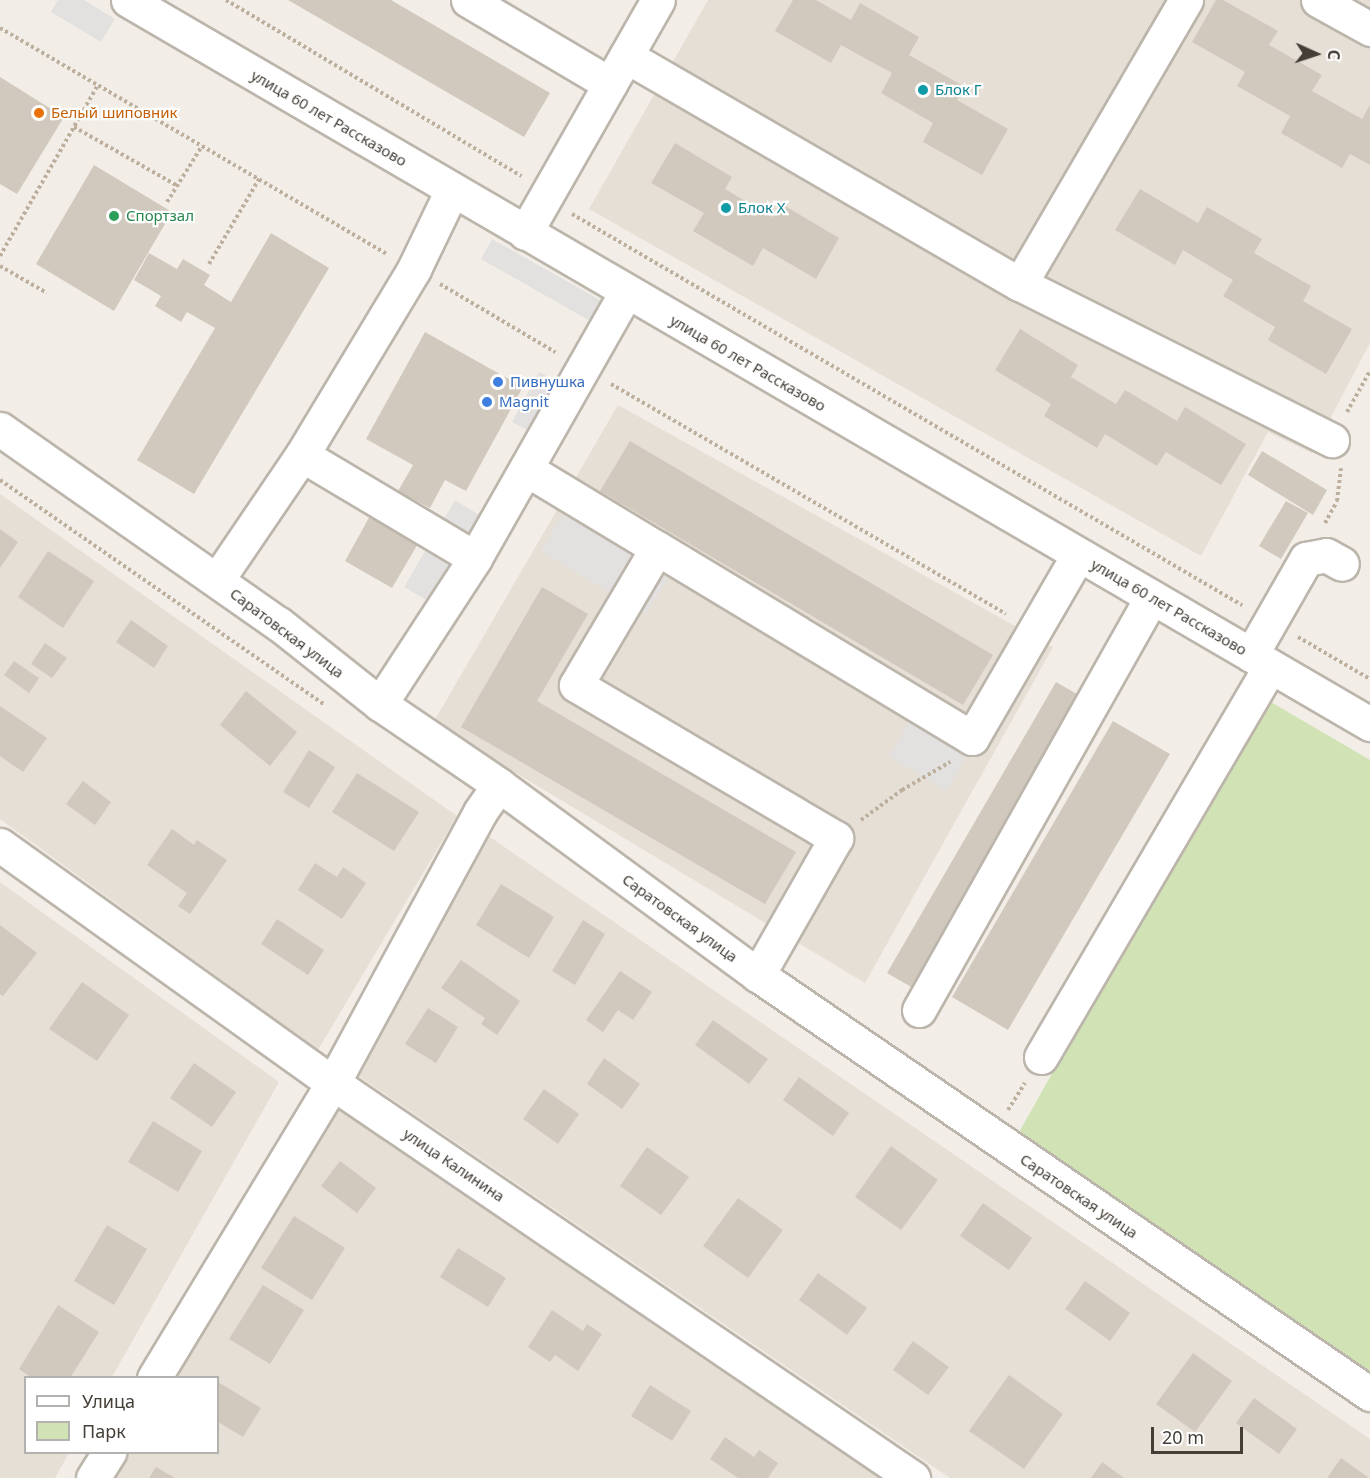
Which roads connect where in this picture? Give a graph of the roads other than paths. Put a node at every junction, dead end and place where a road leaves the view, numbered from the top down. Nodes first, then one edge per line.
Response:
1 (128, 0) edge
2 (468, 0) edge
3 (658, 0) edge
4 (1185, 0) edge
5 (1318, 0) edge
6 (1370, 29) edge
7 (626, 56) junction
8 (610, 84) junction
9 (452, 190) junction
10 (525, 233) junction
11 (1020, 284) junction
12 (626, 292) junction
13 (0, 429) edge
14 (1332, 440) dead end
15 (302, 455) junction
16 (526, 469) junction
17 (657, 548) junction
18 (1078, 555) junction
19 (475, 558) junction
20 (1342, 564) dead end
21 (217, 580) junction
22 (1152, 597) junction
23 (1261, 661) junction
24 (380, 704) junction
25 (1370, 724) edge
26 (499, 785) junction
27 (0, 845) edge
28 (758, 975) junction
29 (919, 1010) dead end
30 (1041, 1057) road end
31 (333, 1083) junction
32 (155, 1376) edge
33 (1370, 1394) edge
34 (108, 1454) edge
35 (93, 1478) edge
36 (913, 1478) edge

1 - 9 street, улица 60 лет Рассказово
2 - 8 street
3 - 7 street
4 - 11 street
5 - 6 street
7 - 8 street
7 - 11 street
8 - 10 street
9 - 10 street, улица 60 лет Рассказово
9 - 15 street
10 - 12 street, улица 60 лет Рассказово
11 - 14 street
12 - 16 street
12 - 18 street, улица 60 лет Рассказово
13 - 21 street, Саратовская улица
15 - 19 street
15 - 21 street
16 - 17 street
16 - 19 street
17 - 18 street
17 - 28 street
18 - 22 street, улица 60 лет Рассказово
19 - 24 street
20 - 23 street
21 - 24 street, Саратовская улица
22 - 23 street, улица 60 лет Рассказово
22 - 29 street
23 - 25 street, улица 60 лет Рассказово
23 - 30 street
24 - 26 street, Саратовская улица
26 - 28 street, Саратовская улица
26 - 31 street
27 - 31 street, улица Калинина
28 - 33 street, Саратовская улица
31 - 32 street
31 - 36 street, улица Калинина
34 - 35 street

